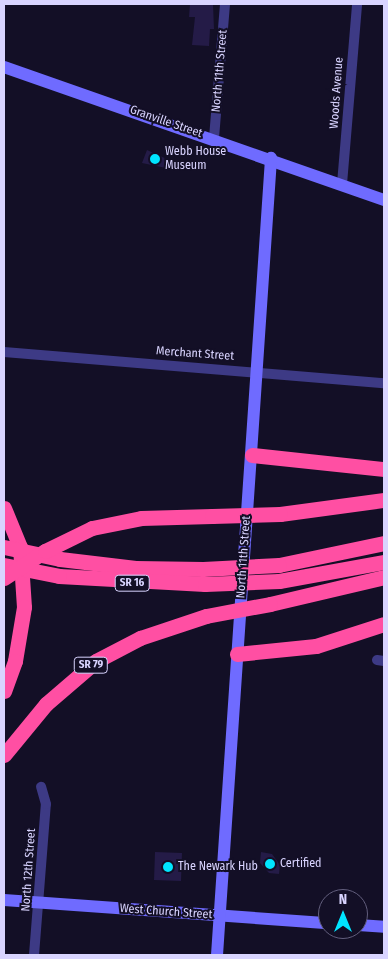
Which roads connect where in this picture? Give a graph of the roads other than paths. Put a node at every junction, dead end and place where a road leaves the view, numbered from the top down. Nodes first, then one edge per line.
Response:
1 (225, 4) edge
2 (357, 4) edge
3 (4, 67) edge
4 (214, 138) junction
5 (271, 158) junction
6 (342, 184) junction
7 (384, 200) edge
8 (4, 352) edge
9 (256, 371) junction
10 (384, 384) edge
11 (252, 455) junction
12 (384, 469) edge
13 (384, 500) edge
14 (4, 508) edge
15 (384, 543) edge
16 (4, 548) edge
17 (384, 562) edge
18 (4, 565) edge
19 (384, 577) edge
20 (4, 578) edge
21 (384, 624) edge
22 (237, 654) junction
23 (4, 691) edge
24 (4, 755) edge
25 (41, 787) dead end
26 (4, 900) edge
27 (40, 903) junction
28 (220, 916) junction
29 (318, 922) edge
30 (368, 926) edge
31 (384, 927) edge
32 (34, 955) edge
33 (217, 955) edge

1 - 4 street, North 11th Street
2 - 6 street, Woods Avenue
3 - 4 street, Granville Street
4 - 5 street, Granville Street
5 - 6 street, Granville Street
5 - 9 street, North 11th Street
6 - 7 street, Granville Street
8 - 9 street, Merchant Street
9 - 10 street, Merchant Street
9 - 11 street, North 11th Street
11 - 12 highway
11 - 22 street, North 11th Street
13 - 20 highway, bridge
14 - 23 highway
15 - 16 highway, SR 16, bridge
17 - 18 highway, SR 16, bridge
19 - 24 highway, SR 79, bridge
21 - 22 highway
22 - 28 street, North 11th Street
25 - 27 street, North 12th Street
26 - 27 street, West Church Street
27 - 28 street, West Church Street
27 - 32 street, North 12th Street
28 - 29 street, West Church Street
28 - 33 street, North 11th Street
30 - 31 street

